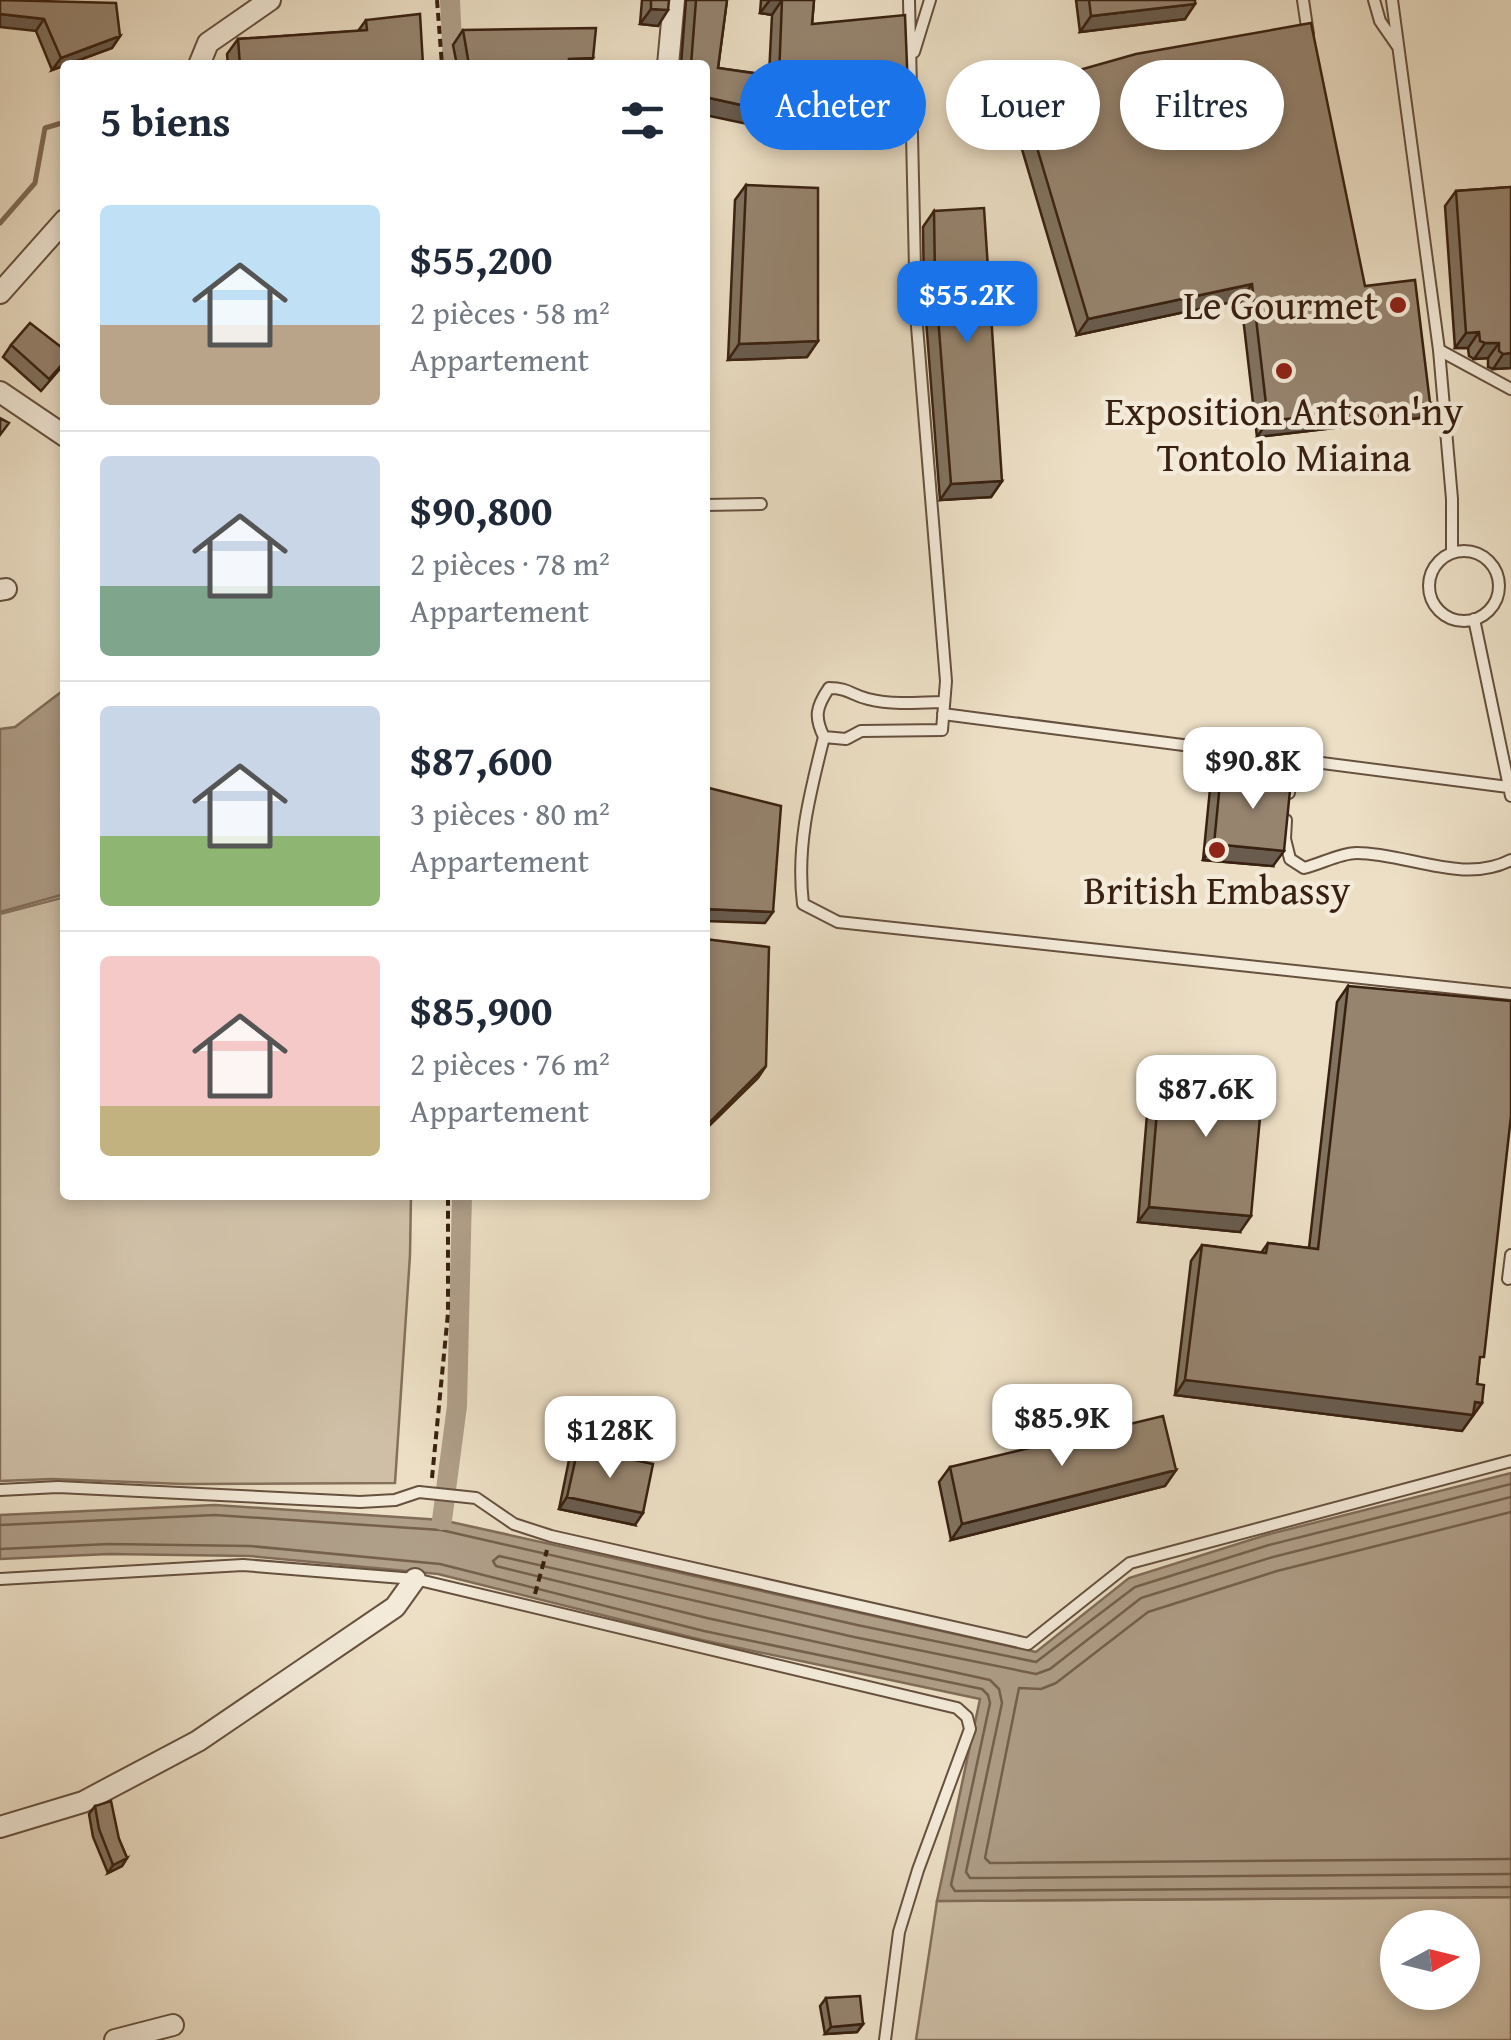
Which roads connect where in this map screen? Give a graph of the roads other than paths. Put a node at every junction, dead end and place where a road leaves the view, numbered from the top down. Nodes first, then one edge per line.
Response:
1 (270, 0) edge
2 (674, 0) edge
3 (909, 0) edge
4 (930, 0) edge
5 (1302, 0) edge
6 (1374, 0) edge
7 (1392, 0) edge
8 (1310, 50) edge
9 (1400, 50) junction
10 (201, 60) edge
11 (668, 60) edge
12 (911, 60) edge
13 (912, 60) edge
14 (913, 150) edge
15 (60, 226) edge
16 (0, 293) edge
17 (1438, 350) junction
18 (1511, 389) edge
19 (0, 392) edge
20 (60, 433) edge
21 (761, 504) dead end
22 (710, 505) edge
23 (1452, 553) junction
24 (1498, 577) junction
25 (1511, 578) edge
26 (1474, 619) junction
27 (942, 708) junction
28 (824, 737) junction
29 (1292, 759) junction
30 (1509, 792) edge
31 (1288, 797) edge
32 (1286, 816) edge
33 (1511, 860) edge
34 (1511, 994) edge
35 (1511, 1255) edge
36 (1508, 1279) dead end
37 (1511, 1461) edge
38 (0, 1490) edge
39 (0, 1578) edge
40 (415, 1579) junction
41 (0, 1827) edge
42 (174, 2025) dead end
43 (116, 2040) edge
44 (885, 2040) edge

1 - 10 street
2 - 11 street
3 - 12 lane
4 - 13 lane
5 - 8 lane
6 - 9 lane
7 - 9 lane
9 - 17 lane
14 - 27 lane
15 - 16 street
17 - 18 lane
17 - 23 lane
19 - 20 street
21 - 22 lane
23 - 24 lane
23 - 26 lane
24 - 25 lane
24 - 26 lane
26 - 30 lane
27 - 28 lane
27 - 28 lane
27 - 29 lane
28 - 34 lane
29 - 30 lane
29 - 31 lane
32 - 33 lane
35 - 36 lane
37 - 38 lane
39 - 40 lane
40 - 41 street
40 - 44 lane
42 - 43 street

